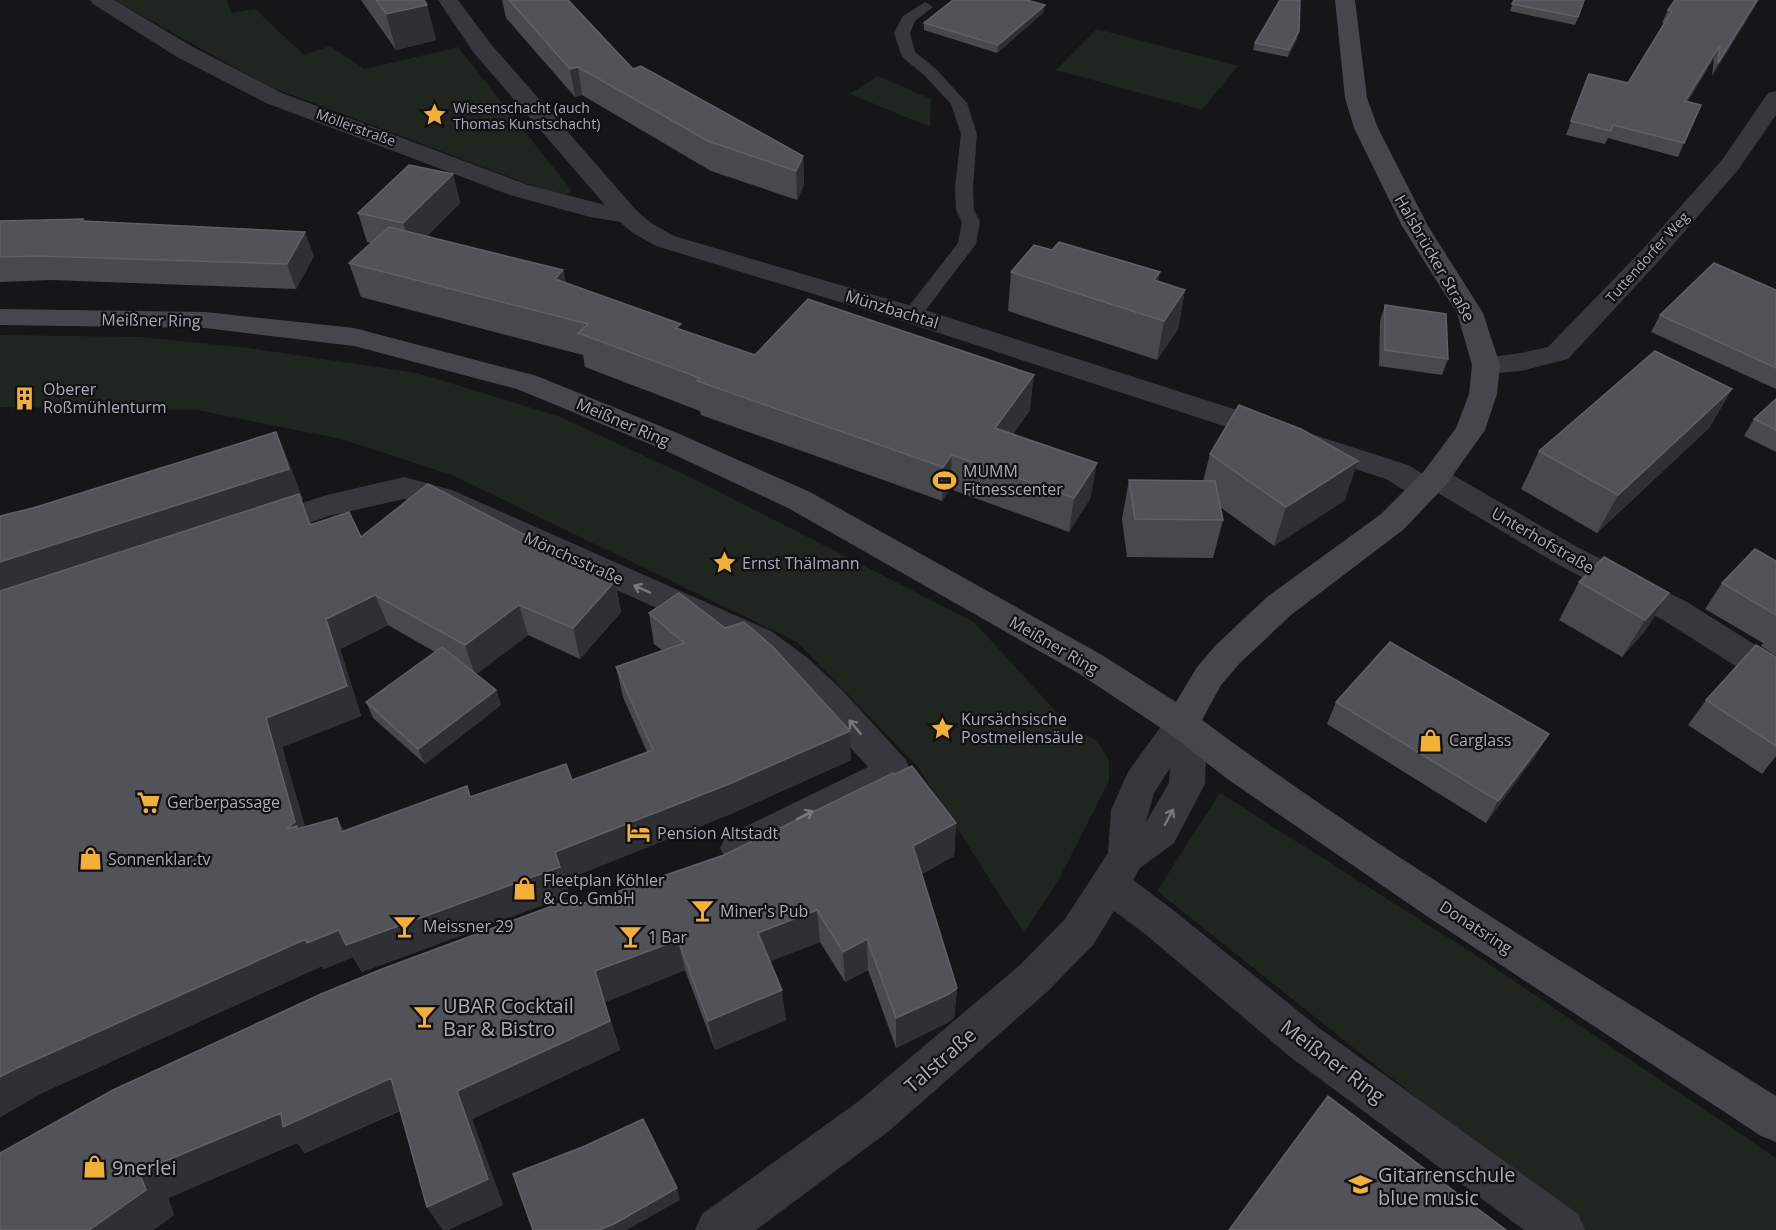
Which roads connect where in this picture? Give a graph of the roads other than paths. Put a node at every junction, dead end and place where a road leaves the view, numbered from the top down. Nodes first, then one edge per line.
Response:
1 (99, 0) edge
2 (448, 0) edge
3 (1345, 0) edge
4 (925, 7) dead end
5 (1776, 98) edge
6 (628, 216) junction
7 (912, 315) junction
8 (0, 317) edge
9 (1486, 365) junction
10 (1430, 483) junction
11 (236, 537) edge
12 (1776, 675) edge
13 (1182, 724) junction
14 (704, 865) edge
15 (1119, 871) junction
16 (1776, 1121) edge
17 (718, 1230) edge
18 (1562, 1230) edge

1 - 6 street, Möllerstraße
2 - 6 street, Münzbachtal
3 - 9 main road, Halsbrücker Straße
4 - 7 lane
5 - 9 street, Tuttendorfer Weg
6 - 7 street, Münzbachtal
7 - 10 street, Münzbachtal
8 - 13 main road, Meißner Ring
9 - 10 main road, Halsbrücker Straße
10 - 12 street, Unterhofstraße
10 - 13 main road, Halsbrücker Straße
14 -> 11 street, Mönchsstraße
13 - 15 street, Talstraße
13 - 16 main road, Donatsring
15 - 17 street, Talstraße
15 - 18 street, Meißner Ring

